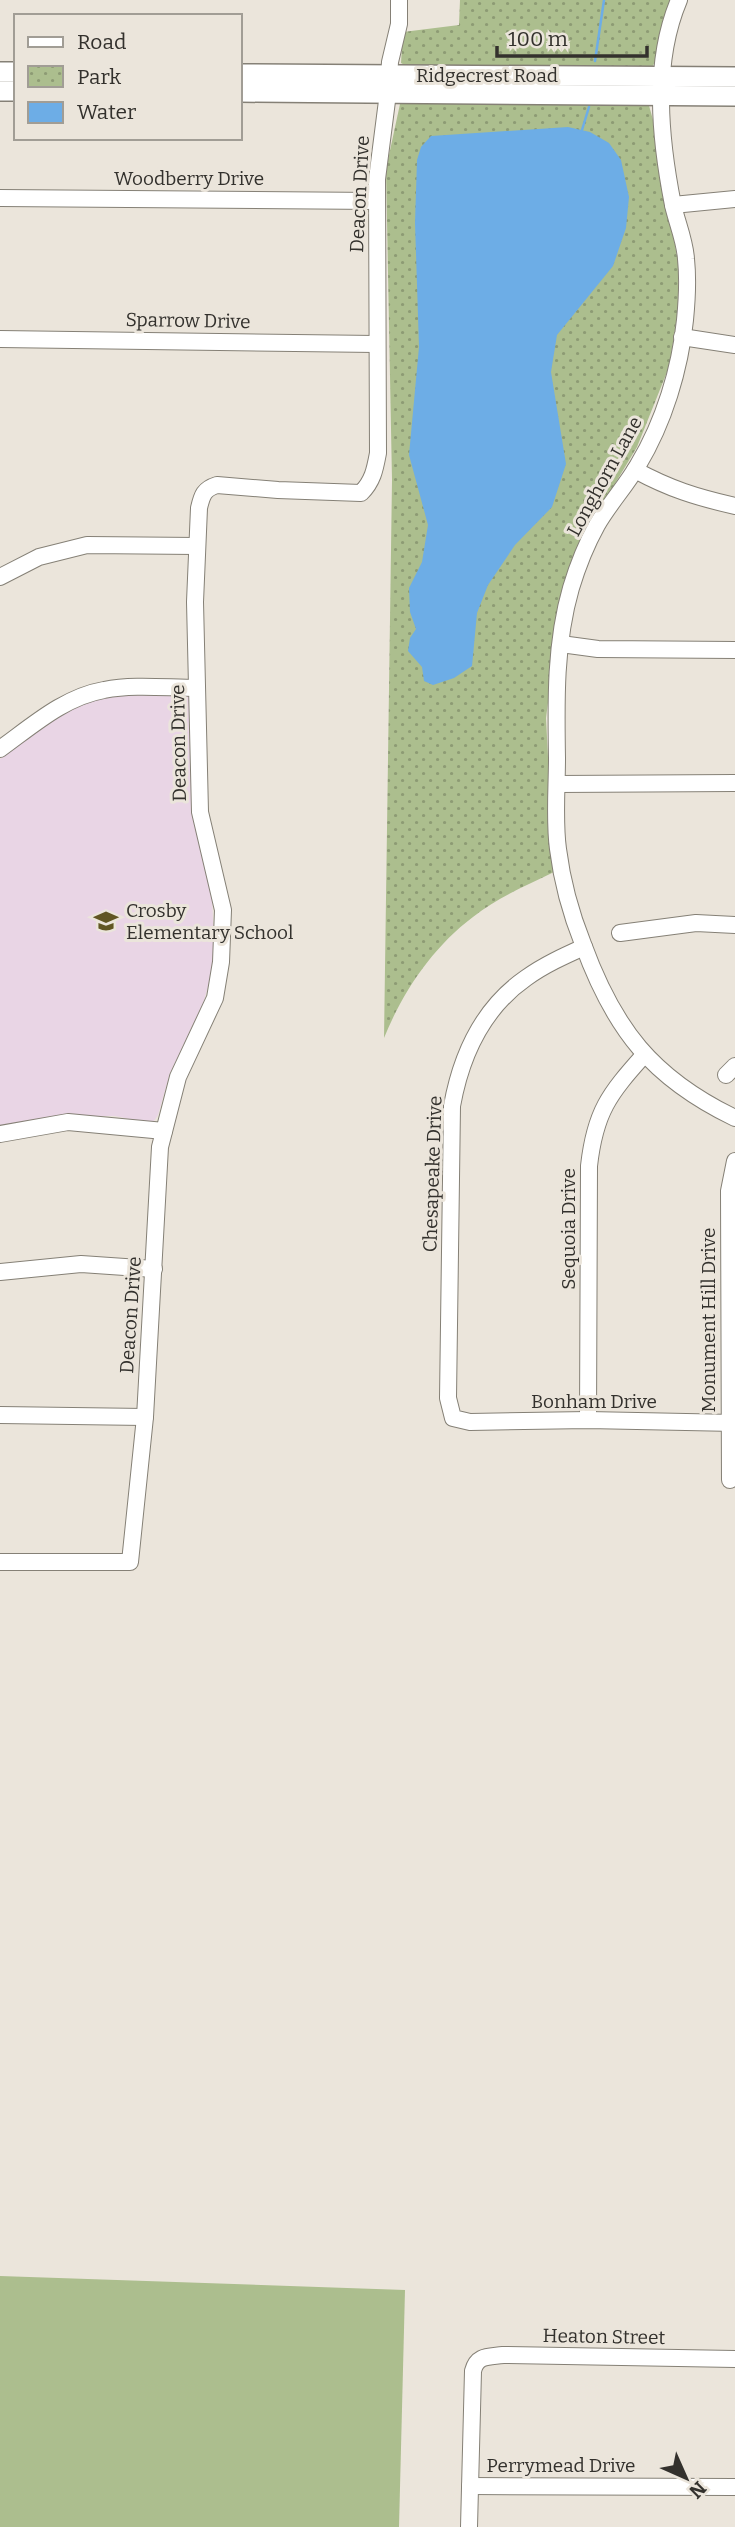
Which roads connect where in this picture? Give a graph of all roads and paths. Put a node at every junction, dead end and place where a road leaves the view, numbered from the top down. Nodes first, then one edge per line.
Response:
1 (399, 0) edge
2 (680, 0) edge
3 (242, 74) edge
4 (735, 77) edge
5 (389, 84) junction
6 (662, 85) junction
7 (242, 92) edge
8 (735, 96) edge
9 (0, 198) edge
10 (735, 200) edge
11 (377, 201) junction
12 (673, 205) junction
13 (682, 337) junction
14 (0, 339) edge
15 (376, 344) junction
16 (735, 345) edge
17 (635, 470) junction
18 (735, 506) edge
19 (197, 546) junction
20 (0, 577) edge
21 (561, 644) junction
22 (735, 650) edge
23 (197, 688) junction
24 (0, 749) edge
25 (557, 783) junction
26 (735, 783) edge
27 (735, 925) edge
28 (620, 933) dead end
29 (584, 947) junction
30 (644, 1055) junction
31 (735, 1118) edge
32 (164, 1131) junction
33 (0, 1134) edge
34 (735, 1161) edge
35 (154, 1269) junction
36 (0, 1272) edge
37 (0, 1415) edge
38 (145, 1417) junction
39 (453, 1418) joint
40 (589, 1420) junction
41 (732, 1423) edge
42 (730, 1480) dead end
43 (0, 1562) edge
44 (735, 2359) edge
45 (470, 2486) junction
46 (735, 2487) edge
47 (470, 2527) edge

1 - 5 street, Deacon Drive
2 - 6 street, Longhorn Lane
3 - 5 main road, Ridgecrest Road
4 - 6 main road, Ridgecrest Road
5 - 6 main road, Ridgecrest Road
5 - 7 main road, Ridgecrest Road
5 - 11 street, Deacon Drive
6 - 8 main road, Ridgecrest Road
6 - 12 street, Longhorn Lane
9 - 11 street, Woodberry Drive
10 - 12 street
11 - 15 street, Deacon Drive
12 - 13 street, Longhorn Lane
13 - 16 street
13 - 17 street, Longhorn Lane
14 - 15 street, Sparrow Drive
15 - 19 street, Deacon Drive
17 - 18 street
17 - 21 street, Longhorn Lane
19 - 20 street
19 - 23 street, Deacon Drive
21 - 22 street
21 - 25 street, Longhorn Lane
23 - 24 street
23 - 32 street, Deacon Drive
25 - 26 street
25 - 29 street, Longhorn Lane
27 - 28 street
29 - 30 street, Longhorn Lane
29 - 39 street, Chesapeake Drive
30 - 31 street, Longhorn Lane
30 - 40 street, Sequoia Drive
32 - 33 street
32 - 35 street, Deacon Drive
34 - 41 street, Monument Hill Drive
35 - 36 street
35 - 38 street, Deacon Drive
37 - 38 street
38 - 43 street, Deacon Drive
39 - 40 street, Bonham Drive
40 - 41 street, Bonham Drive
41 - 42 street, Monument Hill Drive
44 - 45 street, Heaton Street
45 - 46 street, Perrymead Drive
45 - 47 street

